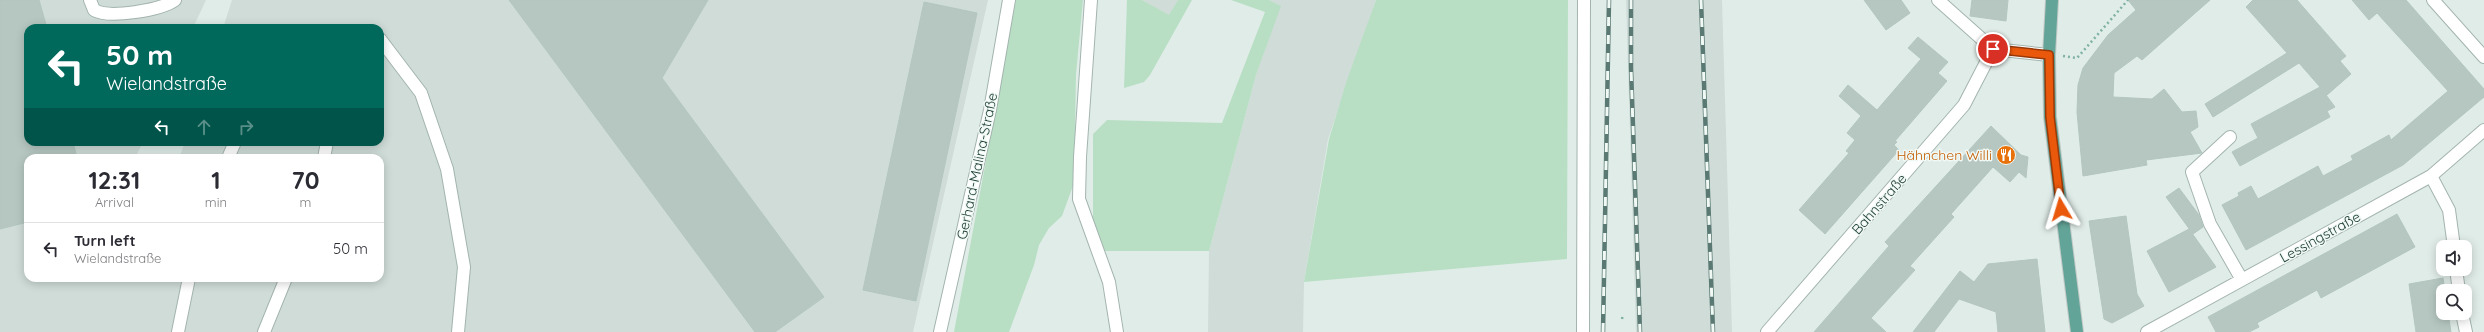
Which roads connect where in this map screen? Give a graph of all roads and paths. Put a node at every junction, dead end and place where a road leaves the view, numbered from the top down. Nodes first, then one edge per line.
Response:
1 (90, 0) edge
2 (175, 0) edge
3 (1009, 0) edge
4 (1091, 0) edge
5 (1584, 0) edge
6 (1938, 0) edge
7 (2052, 0) edge
8 (2128, 0) edge
9 (2433, 0) edge
10 (384, 44) edge
11 (1993, 49) junction
12 (2049, 55) junction
13 (2484, 57) edge
14 (2484, 130) edge
15 (2230, 137) dead end
16 (2431, 176) junction
17 (2453, 240) edge
18 (2242, 280) junction
19 (188, 282) edge
20 (284, 282) edge
21 (1623, 314) dead end
22 (1622, 320) dead end
23 (2463, 320) edge
24 (178, 332) edge
25 (264, 332) edge
26 (458, 332) edge
27 (940, 332) edge
28 (1118, 332) edge
29 (1583, 332) edge
30 (1767, 332) edge
31 (2077, 332) edge
32 (2147, 332) edge
33 (2466, 332) edge

1 - 2 street
3 - 27 street, Gerhard-Malina-Straße
4 - 28 street
5 - 29 street
6 - 11 street
7 - 12 main road
8 - 12 path
9 - 13 street
10 - 26 street
11 - 12 street
11 - 30 street, Bahnstraße
12 - 31 main road
14 - 16 street, Lessingstraße
15 - 18 street
16 - 17 street
16 - 18 street, Lessingstraße
18 - 32 street, Lessingstraße
19 - 24 street
20 - 25 street
21 - 22 path
23 - 33 street

